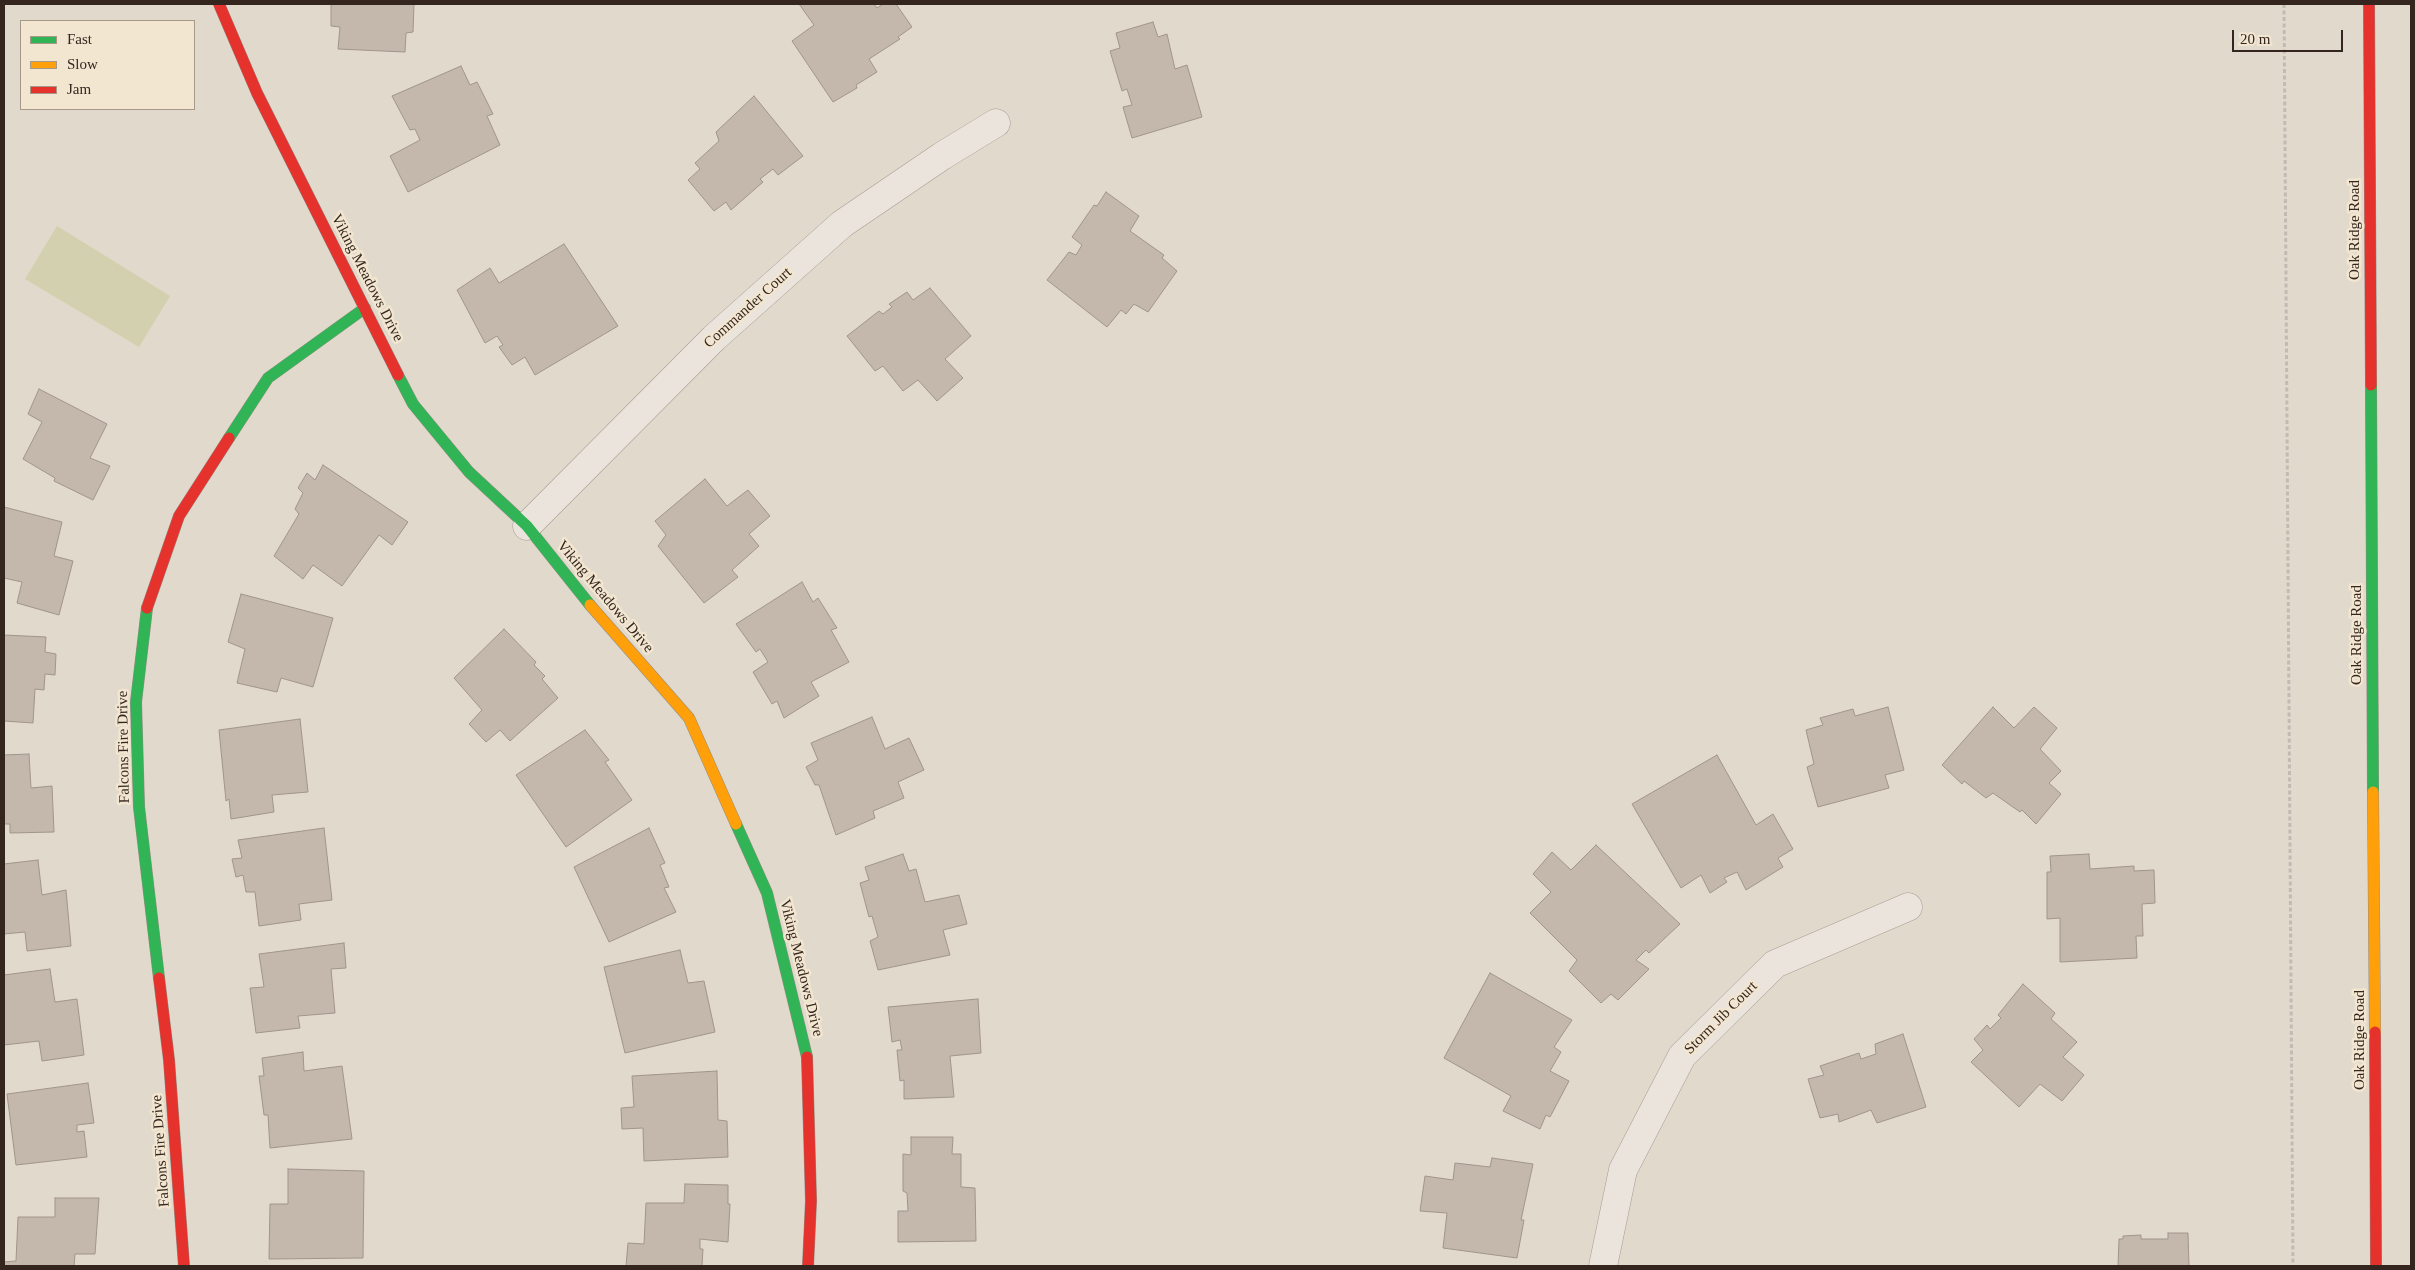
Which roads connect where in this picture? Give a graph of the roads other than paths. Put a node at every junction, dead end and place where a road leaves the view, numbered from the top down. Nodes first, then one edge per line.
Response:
1 (219, 4) edge
2 (2369, 4) edge
3 (996, 123) dead end
4 (365, 308) junction
5 (527, 526) junction
6 (1908, 907) dead end
7 (184, 1266) edge
8 (808, 1266) edge
9 (1603, 1266) edge
10 (2376, 1266) edge

1 - 4 street, Viking Meadows Drive
2 - 10 street, Oak Ridge Road
3 - 5 street, Commander Court
4 - 5 street, Viking Meadows Drive
4 - 7 street, Falcons Fire Drive
5 - 8 street, Viking Meadows Drive
6 - 9 street, Storm Jib Court

